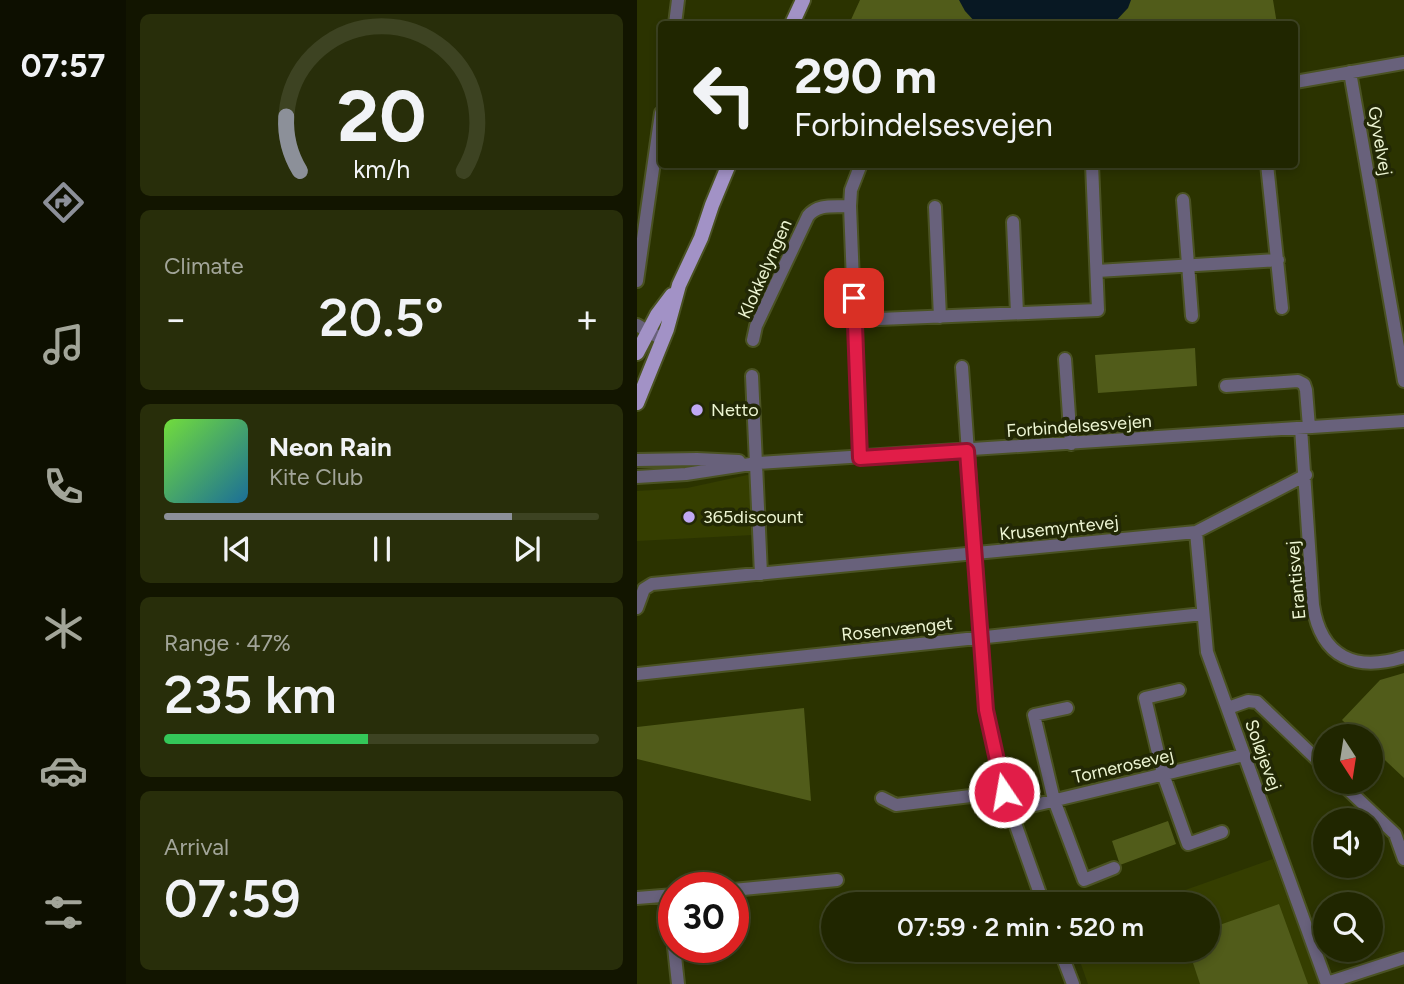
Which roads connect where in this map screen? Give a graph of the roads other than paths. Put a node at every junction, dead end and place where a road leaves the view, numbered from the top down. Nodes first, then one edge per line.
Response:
1 (678, 0) edge
2 (803, 0) edge
3 (675, 21) edge
4 (793, 21) edge
5 (1404, 63) edge
6 (1350, 72) junction
7 (1298, 81) edge
8 (658, 134) edge
9 (727, 168) edge
10 (859, 168) edge
11 (1092, 168) edge
12 (1267, 168) edge
13 (1183, 200) dead end
14 (850, 206) junction
15 (935, 207) dead end
16 (1013, 222) dead end
17 (1278, 260) junction
18 (1187, 265) junction
19 (1097, 271) junction
20 (637, 281) edge
21 (679, 285) junction
22 (1282, 308) dead end
23 (1017, 313) junction
24 (1192, 316) dead end
25 (940, 317) junction
26 (855, 320) junction
27 (641, 337) edge
28 (753, 340) dead end
29 (661, 343) junction
30 (1065, 359) dead end
31 (962, 368) dead end
32 (752, 376) dead end
33 (1404, 381) edge
34 (1226, 386) dead end
35 (637, 403) edge
36 (1404, 421) edge
37 (1305, 428) junction
38 (1071, 444) junction
39 (967, 451) junction
40 (860, 458) junction
41 (637, 460) edge
42 (704, 463) junction
43 (757, 463) junction
44 (637, 467) edge
45 (1305, 475) junction
46 (637, 477) edge
47 (1196, 532) junction
48 (974, 554) junction
49 (761, 574) junction
50 (637, 608) edge
51 (1203, 614) junction
52 (980, 637) junction
53 (1404, 657) edge
54 (637, 674) edge
55 (1179, 690) dead end
56 (1067, 708) dead end
57 (1228, 708) junction
58 (1244, 755) junction
59 (1313, 756) edge
60 (1163, 774) junction
61 (1004, 792) junction
62 (1353, 794) edge
63 (882, 798) dead end
64 (1054, 800) junction
65 (1010, 811) junction
66 (1222, 832) dead end
67 (1404, 859) edge
68 (1114, 868) dead end
69 (837, 880) dead end
70 (749, 888) edge
71 (1039, 892) edge
72 (658, 897) edge
73 (637, 898) edge
74 (1404, 958) edge
75 (1065, 962) edge
76 (676, 963) edge
77 (678, 984) edge
78 (1073, 984) edge
79 (1327, 984) edge

1 - 3 street
2 - 4 main road
5 - 6 street
6 - 7 street
6 - 33 street, Gyvelvej
8 - 20 street
9 - 21 main road
10 - 14 street
11 - 19 street
12 - 17 street
13 - 18 street
14 - 26 street
14 - 28 street, Klokkelyngen
15 - 25 street
16 - 23 street
17 - 18 street
17 - 22 street
18 - 19 street
18 - 24 street
19 - 23 street
21 - 27 main road
21 - 29 main road
23 - 25 street
25 - 26 street
26 - 40 street
27 - 29 street
29 - 35 main road
30 - 38 street
31 - 39 street
32 - 43 street
34 - 37 street, Erantisvej
36 - 37 street, Forbindelsesvejen
37 - 38 street, Forbindelsesvejen
37 - 45 street, Erantisvej
38 - 39 street, Forbindelsesvejen
39 - 40 street, Forbindelsesvejen
39 - 48 street
40 - 43 street, Forbindelsesvejen
41 - 42 street, Forbindelsesvejen
42 - 43 street, Forbindelsesvejen
42 - 44 street
42 - 46 street, Forbindelsesvejen
43 - 49 street
45 - 47 street, Krusemyntevej
45 - 53 street, Erantisvej
47 - 48 street, Krusemyntevej
47 - 51 street, Soløjevej
48 - 49 street, Krusemyntevej
48 - 52 street
49 - 50 street, Krusemyntevej
51 - 52 street, Rosenvænget
51 - 57 street, Soløjevej
52 - 54 street, Rosenvænget
52 - 61 street
55 - 60 street
56 - 64 street
57 - 58 street, Soløjevej
57 - 59 street
58 - 60 street, Tornerosevej
58 - 79 street, Soløjevej
60 - 64 street, Tornerosevej
60 - 66 street
61 - 63 street
61 - 65 street
62 - 67 street
64 - 65 street, Tornerosevej
64 - 68 street
65 - 71 street
69 - 70 street
72 - 73 street
74 - 79 street
75 - 78 street
76 - 77 street

